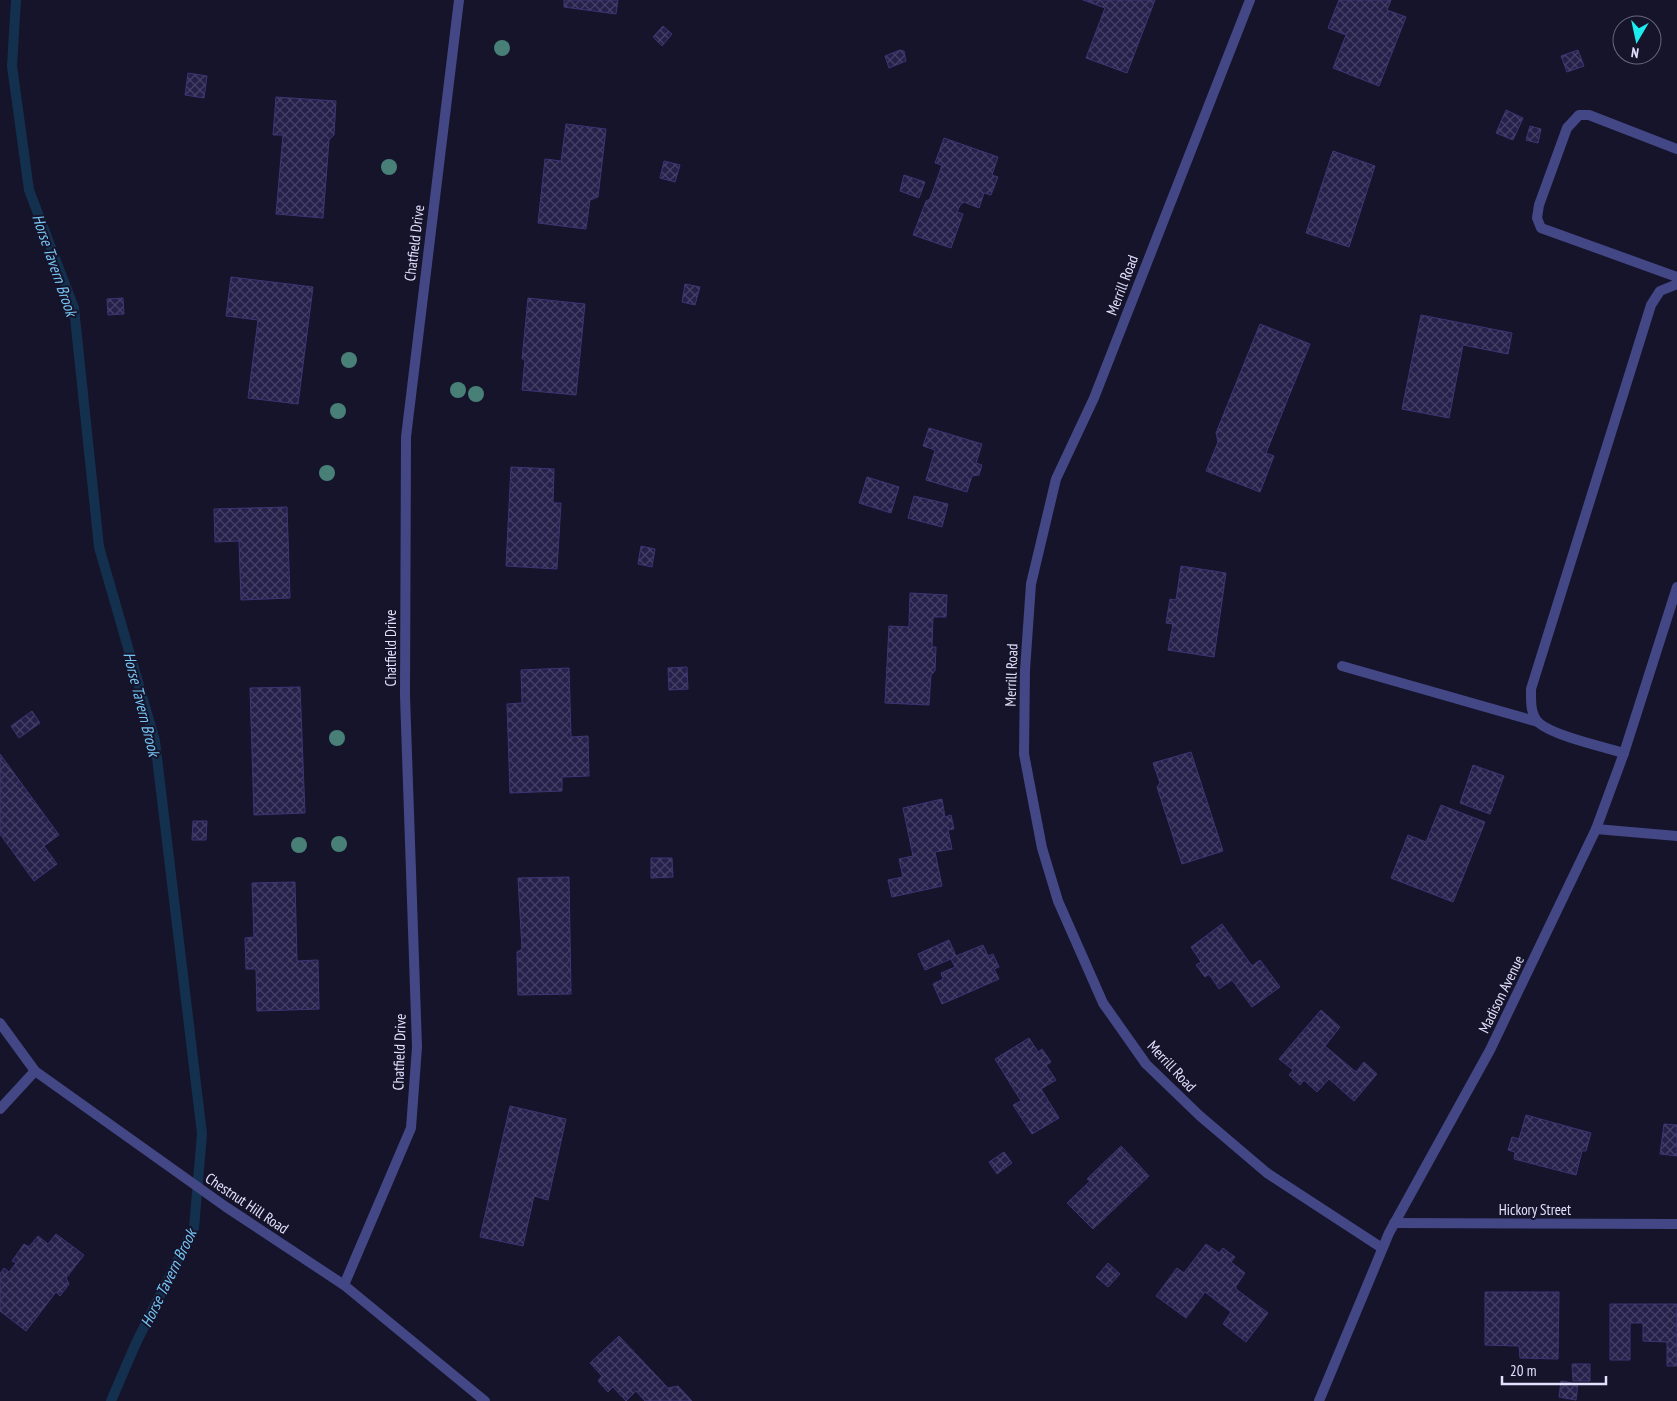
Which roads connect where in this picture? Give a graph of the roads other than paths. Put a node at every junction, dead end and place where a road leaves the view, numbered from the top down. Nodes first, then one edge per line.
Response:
1 (459, 0) edge
2 (1250, 0) edge
3 (1677, 149) edge
4 (1677, 277) edge
5 (1677, 284) edge
6 (1677, 587) edge
7 (1342, 666) dead end
8 (1538, 722) junction
9 (1624, 753) junction
10 (1596, 829) junction
11 (1677, 836) edge
12 (0, 1023) edge
13 (35, 1071) junction
14 (0, 1109) edge
15 (1394, 1223) junction
16 (1677, 1224) edge
17 (1382, 1248) junction
18 (344, 1285) junction
19 (485, 1401) edge
20 (1319, 1401) edge

1 - 18 street, Chatfield Drive
2 - 17 street, Merrill Road
3 - 4 street
5 - 8 street
6 - 9 street, Madison Avenue
7 - 8 street
8 - 9 street
9 - 10 street, Madison Avenue
10 - 11 street
10 - 15 street, Madison Avenue
12 - 13 street, Chestnut Hill Road
13 - 14 street
13 - 18 street, Chestnut Hill Road
15 - 16 street, Hickory Street
15 - 17 street, Madison Avenue
17 - 20 street, Madison Avenue
18 - 19 street, Chestnut Hill Road

